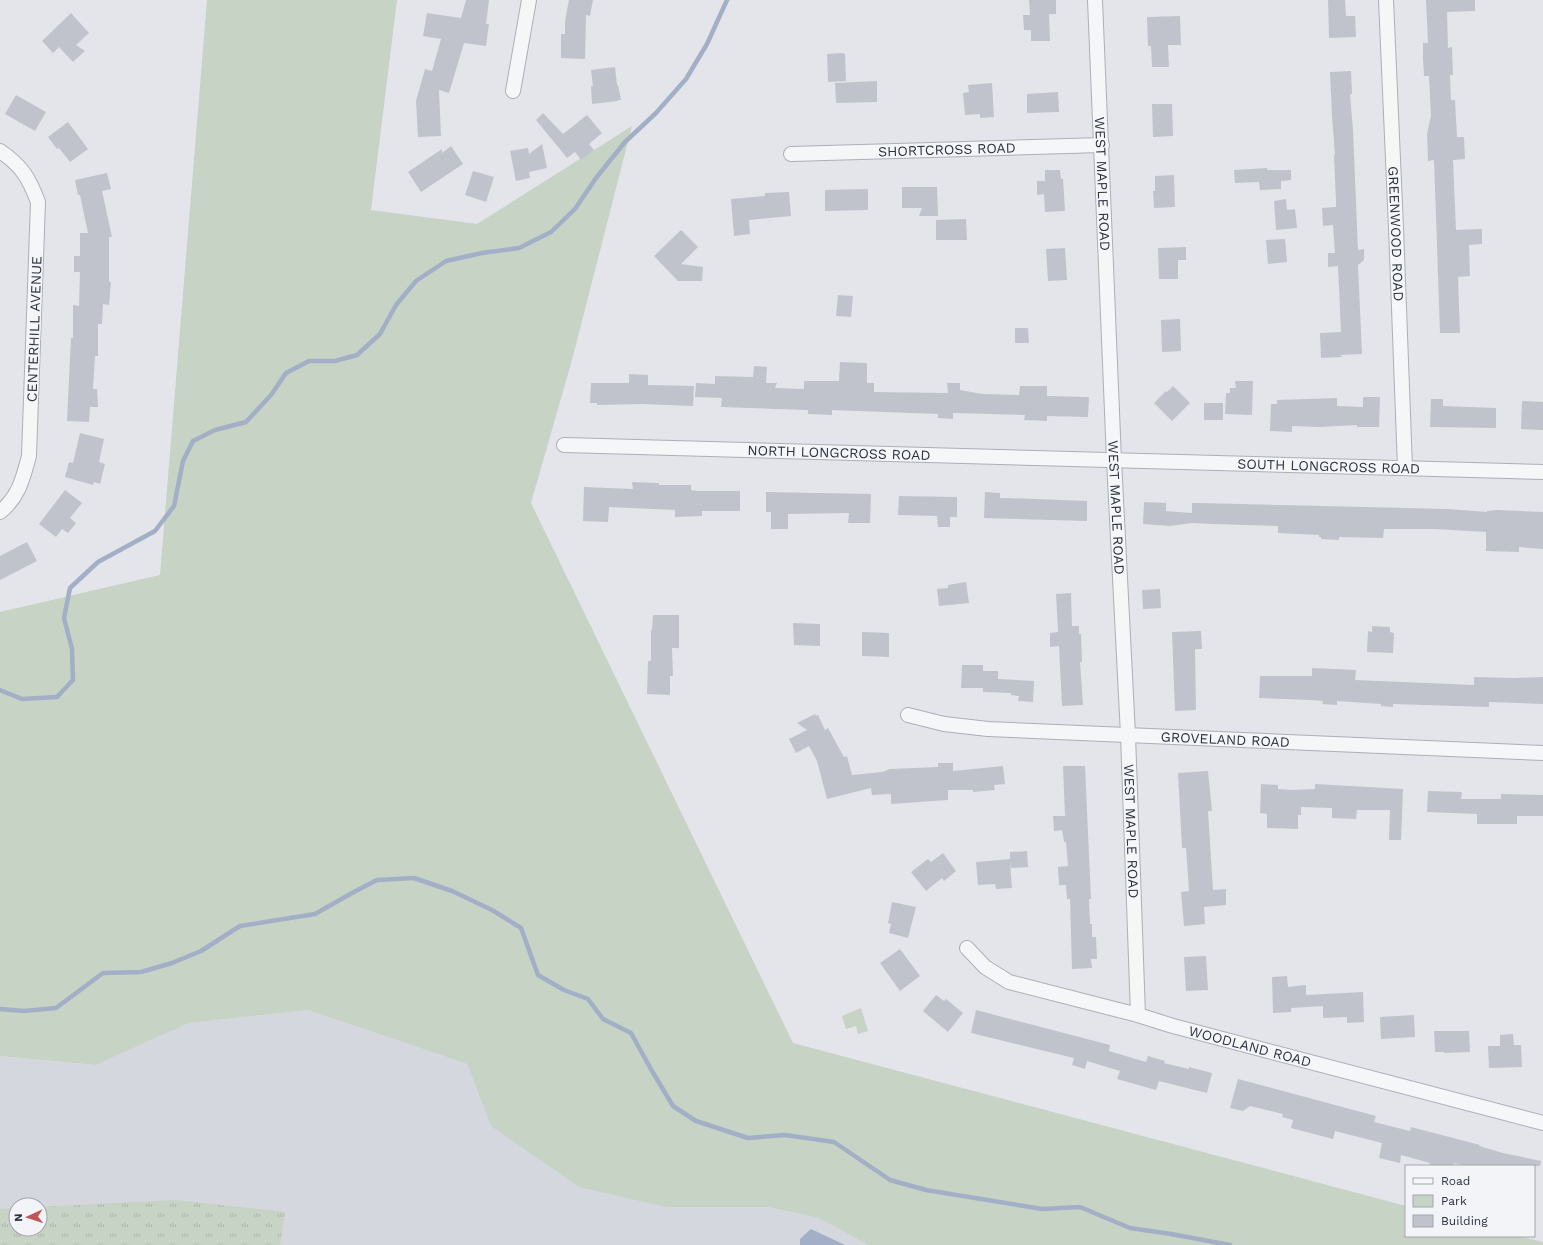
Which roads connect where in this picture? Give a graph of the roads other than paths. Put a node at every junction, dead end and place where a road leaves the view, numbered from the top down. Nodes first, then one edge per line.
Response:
1 (529, 0) edge
2 (1095, 0) edge
3 (1386, 0) edge
4 (513, 91) dead end
5 (1102, 145) junction
6 (0, 151) edge
7 (791, 154) dead end
8 (564, 445) dead end
9 (1114, 460) junction
10 (1405, 468) junction
11 (1543, 472) edge
12 (0, 512) edge
13 (908, 715) dead end
14 (1128, 734) junction
15 (1543, 753) edge
16 (967, 948) dead end
17 (1138, 1015) junction
18 (1543, 1123) edge

1 - 4 street
2 - 5 street, WEST MAPLE ROAD
3 - 10 street, GREENWOOD ROAD
5 - 7 street, SHORTCROSS ROAD
5 - 9 street, WEST MAPLE ROAD
6 - 12 street, CENTERHILL AVENUE
8 - 9 street, NORTH LONGCROSS ROAD
9 - 10 street, SOUTH LONGCROSS ROAD
9 - 14 street, WEST MAPLE ROAD
10 - 11 street, SOUTH LONGCROSS ROAD
13 - 14 street, GROVELAND ROAD
14 - 15 street, GROVELAND ROAD
14 - 17 street, WEST MAPLE ROAD
16 - 17 street, WOODLAND ROAD
17 - 18 street, WOODLAND ROAD

